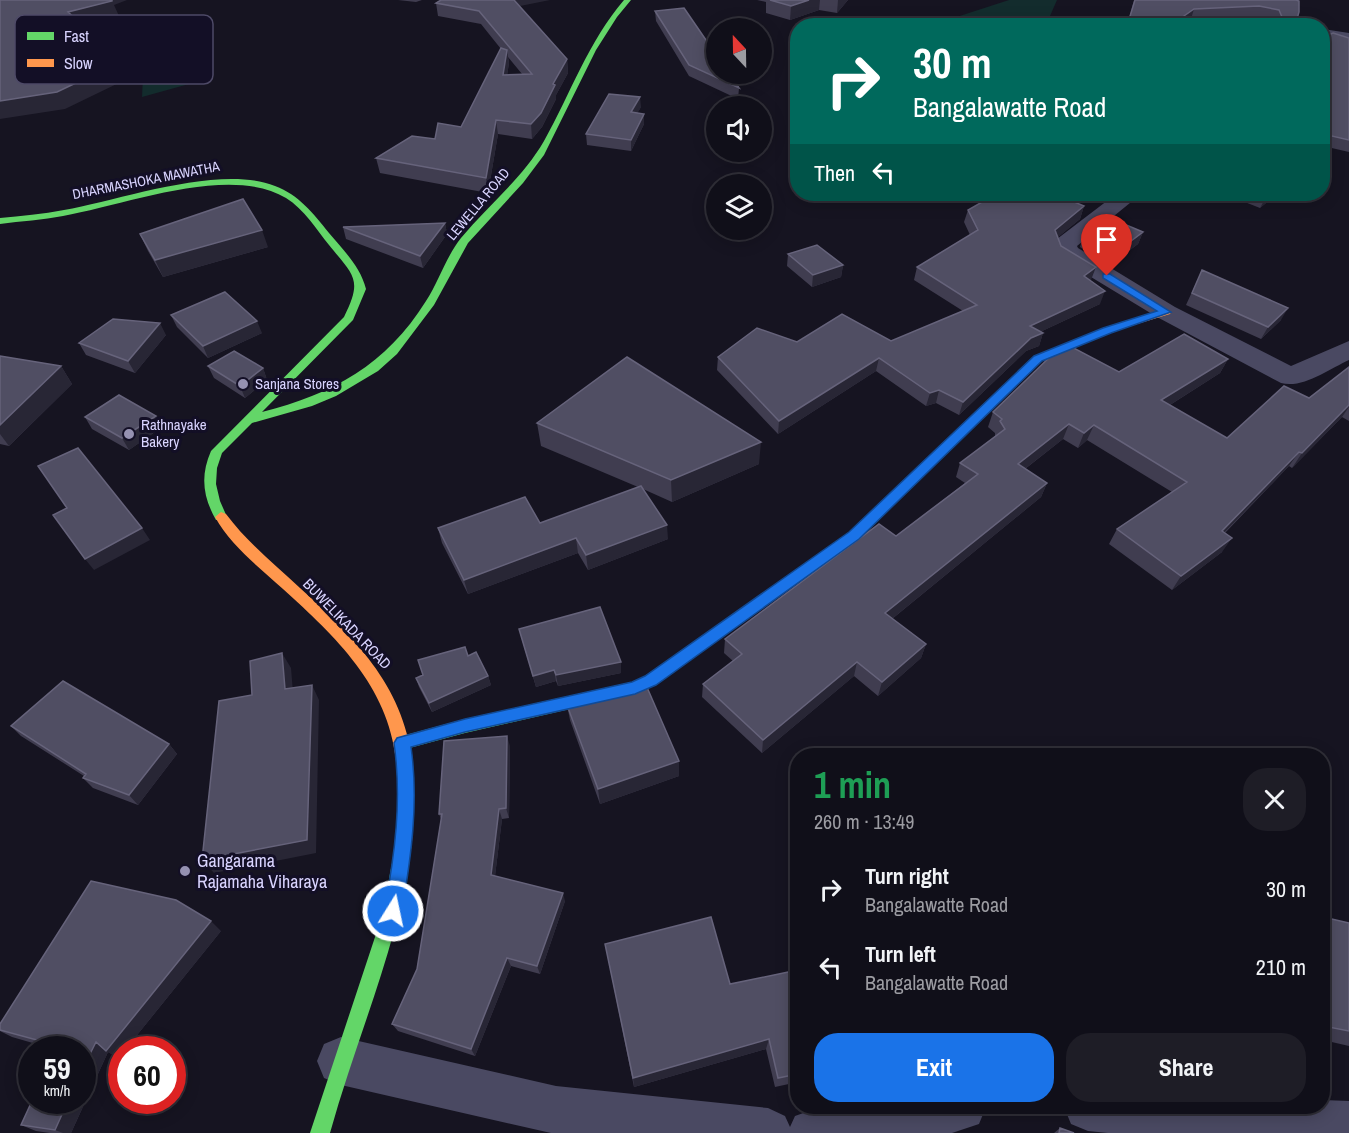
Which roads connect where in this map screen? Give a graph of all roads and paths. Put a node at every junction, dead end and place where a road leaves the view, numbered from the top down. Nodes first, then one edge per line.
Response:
1 (628, 0) edge
2 (1330, 35) edge
3 (1349, 38) edge
4 (1121, 201) edge
5 (0, 221) edge
6 (1166, 312) junction
7 (1349, 349) edge
8 (250, 419) junction
9 (402, 743) junction
10 (341, 1060) junction
11 (922, 1114) edge
12 (1166, 1114) edge
13 (1349, 1125) edge
14 (320, 1133) edge
15 (768, 1133) edge
16 (812, 1133) edge

1 - 8 main road, LEWELLA ROAD
2 - 3 street
4 - 6 street
5 - 8 main road, DHARMASHOKA MAWATHA
6 - 7 street
6 - 9 main road
8 - 9 main road, BUWELIKADA ROAD
9 - 10 main road, BUWELIKADA ROAD
10 - 14 main road, BUWELIKADA ROAD
10 - 15 street
11 - 16 street
12 - 13 street

